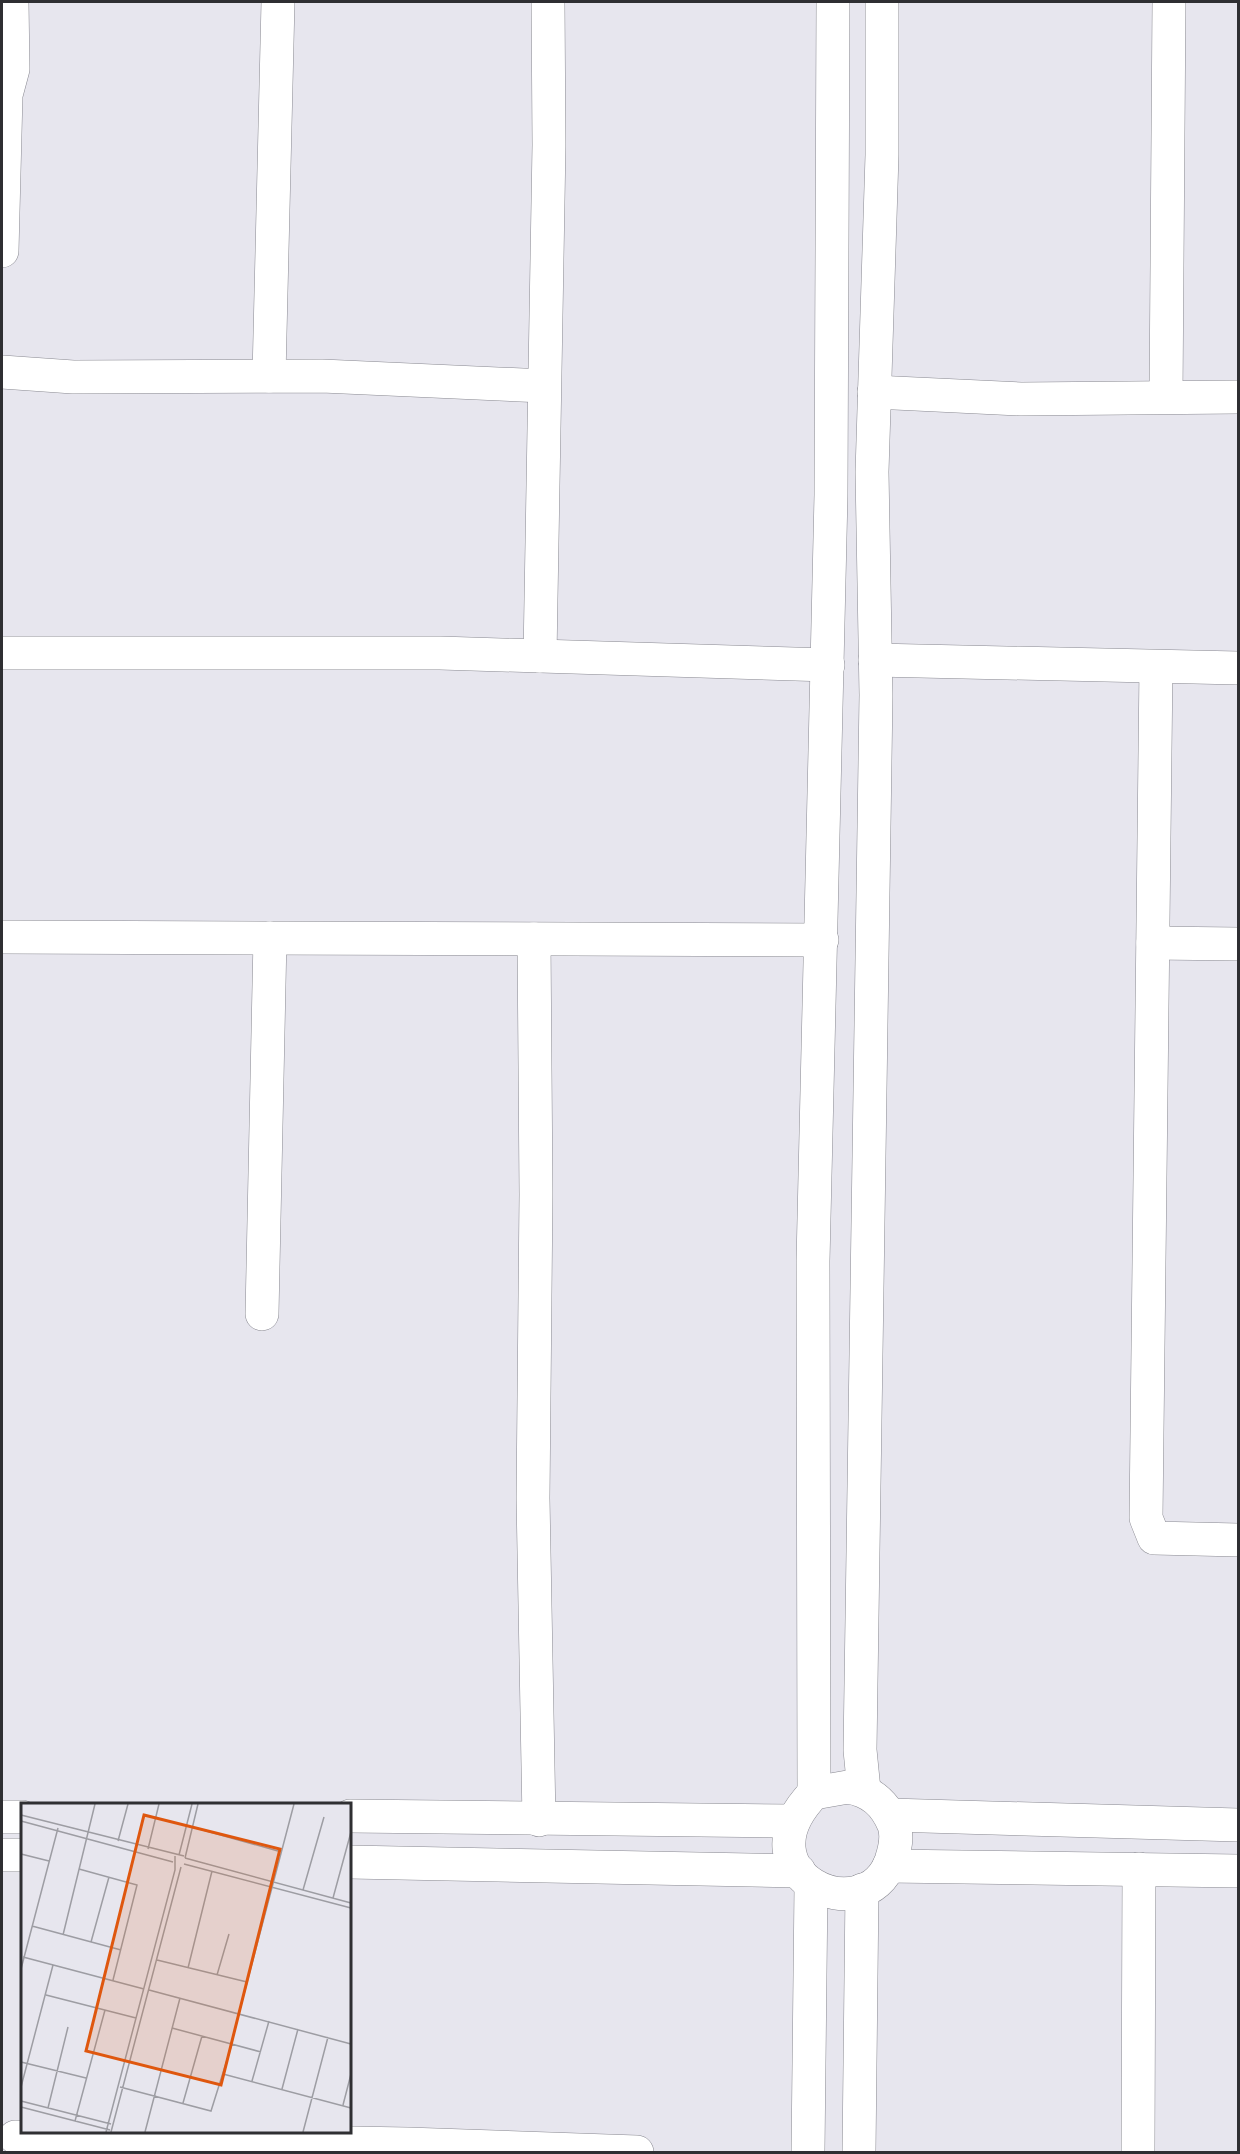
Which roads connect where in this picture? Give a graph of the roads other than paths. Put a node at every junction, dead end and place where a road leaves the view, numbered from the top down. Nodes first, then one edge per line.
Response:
1 (12, 2) edge
2 (278, 2) edge
3 (548, 2) edge
4 (833, 2) edge
5 (882, 2) edge
6 (1169, 2) edge
7 (4, 95) edge
8 (2, 251) edge
9 (2, 372) edge
10 (269, 376) junction
11 (544, 386) junction
12 (874, 392) junction
13 (1166, 397) junction
14 (1239, 397) edge
15 (2, 653) edge
16 (540, 656) junction
17 (875, 660) junction
18 (828, 665) junction
19 (1156, 667) junction
20 (1239, 668) edge
21 (2, 937) edge
22 (270, 938) junction
23 (534, 939) junction
24 (822, 940) junction
25 (1153, 943) junction
26 (1239, 944) edge
27 (262, 1314) dead end
28 (1239, 1540) edge
29 (864, 1790) junction
30 (814, 1793) junction
31 (890, 1815) junction
32 (351, 1816) edge
33 (2, 1817) edge
34 (21, 1817) edge
35 (539, 1820) junction
36 (792, 1821) junction
37 (1239, 1826) edge
38 (2, 1855) edge
39 (21, 1855) edge
40 (351, 1862) edge
41 (889, 1866) junction
42 (1139, 1869) junction
43 (1239, 1872) edge
44 (805, 1879) junction
45 (862, 1890) junction
46 (15, 2137) dead end
47 (637, 2152) edge
48 (808, 2152) edge
49 (858, 2152) edge
50 (1138, 2152) edge

1 - 7 street
2 - 10 street
3 - 11 street
4 - 18 street
5 - 12 street
6 - 13 street
7 - 8 street
9 - 10 street
10 - 11 street
11 - 16 street
12 - 13 street
12 - 17 street
13 - 14 street
15 - 16 street
16 - 18 street
17 - 19 street
17 - 29 street
18 - 24 street
19 - 20 street
19 - 25 street
21 - 22 street
22 - 23 street
22 - 27 street
23 - 24 street
23 - 35 street
24 - 30 street
25 - 26 street
25 - 28 street
29 - 30 street
29 - 31 street
30 - 36 street
31 - 37 street
31 - 41 street
32 - 35 street
33 - 34 street
35 - 36 street
36 - 44 street
38 - 39 street
40 - 44 street
41 - 42 street
41 - 45 street
42 - 43 street
42 - 50 street
44 - 45 street
44 - 48 street
45 - 49 street
46 - 47 street

